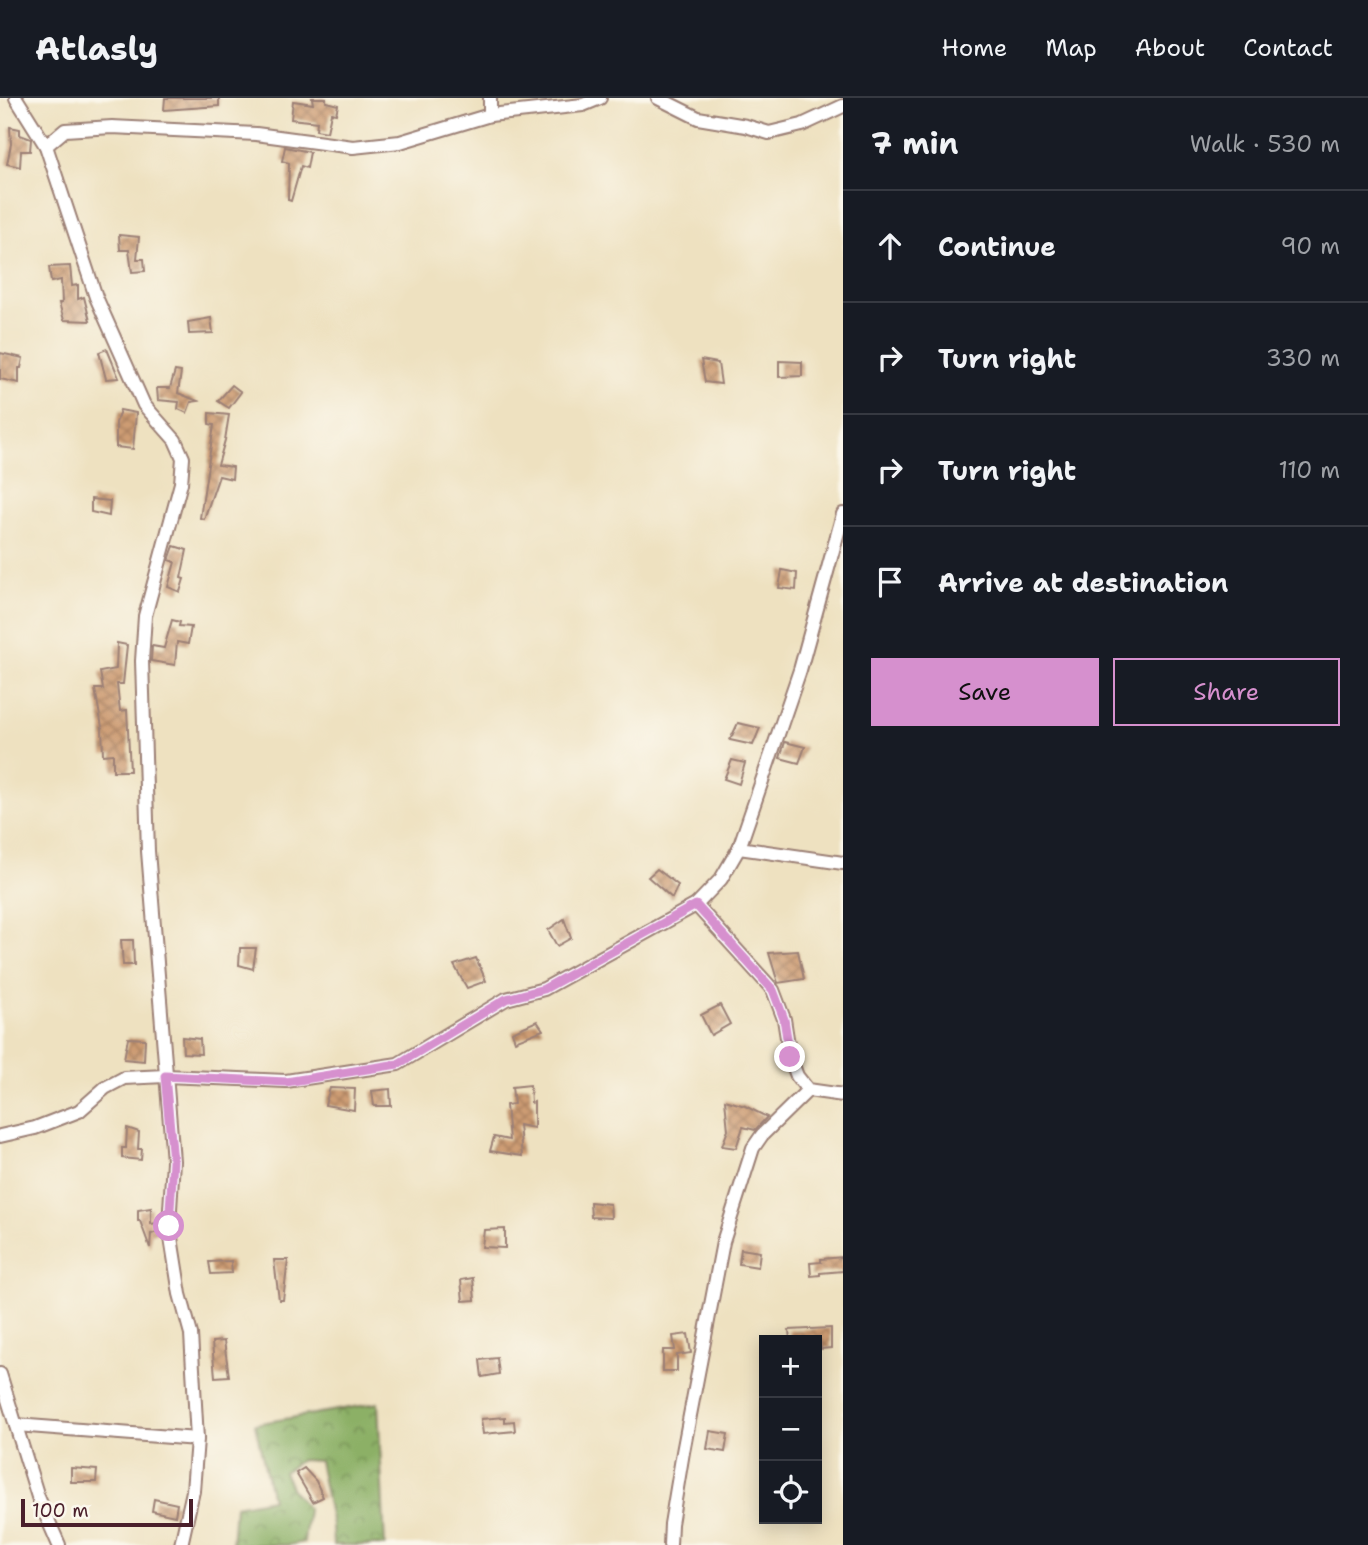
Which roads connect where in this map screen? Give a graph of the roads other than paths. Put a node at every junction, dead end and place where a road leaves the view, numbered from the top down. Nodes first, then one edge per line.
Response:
1 (16, 98) edge
2 (491, 98) edge
3 (600, 98) edge
4 (658, 98) edge
5 (843, 106) edge
6 (490, 115) junction
7 (46, 145) junction
8 (843, 514) edge
9 (739, 848) junction
10 (843, 863) edge
11 (696, 905) junction
12 (165, 1076) junction
13 (808, 1090) junction
14 (843, 1095) edge
15 (0, 1136) edge
16 (0, 1374) edge
17 (16, 1425) junction
18 (197, 1440) junction
19 (59, 1545) edge
20 (181, 1545) edge
21 (670, 1545) edge

1 - 7 street
2 - 6 street
3 - 6 street
4 - 5 street
6 - 7 street
7 - 12 street
8 - 9 street
9 - 10 street
9 - 11 street
11 - 12 street
11 - 13 street
12 - 15 street
12 - 18 street
13 - 14 street
13 - 21 street
16 - 17 street
17 - 18 street
17 - 19 street
18 - 20 street

